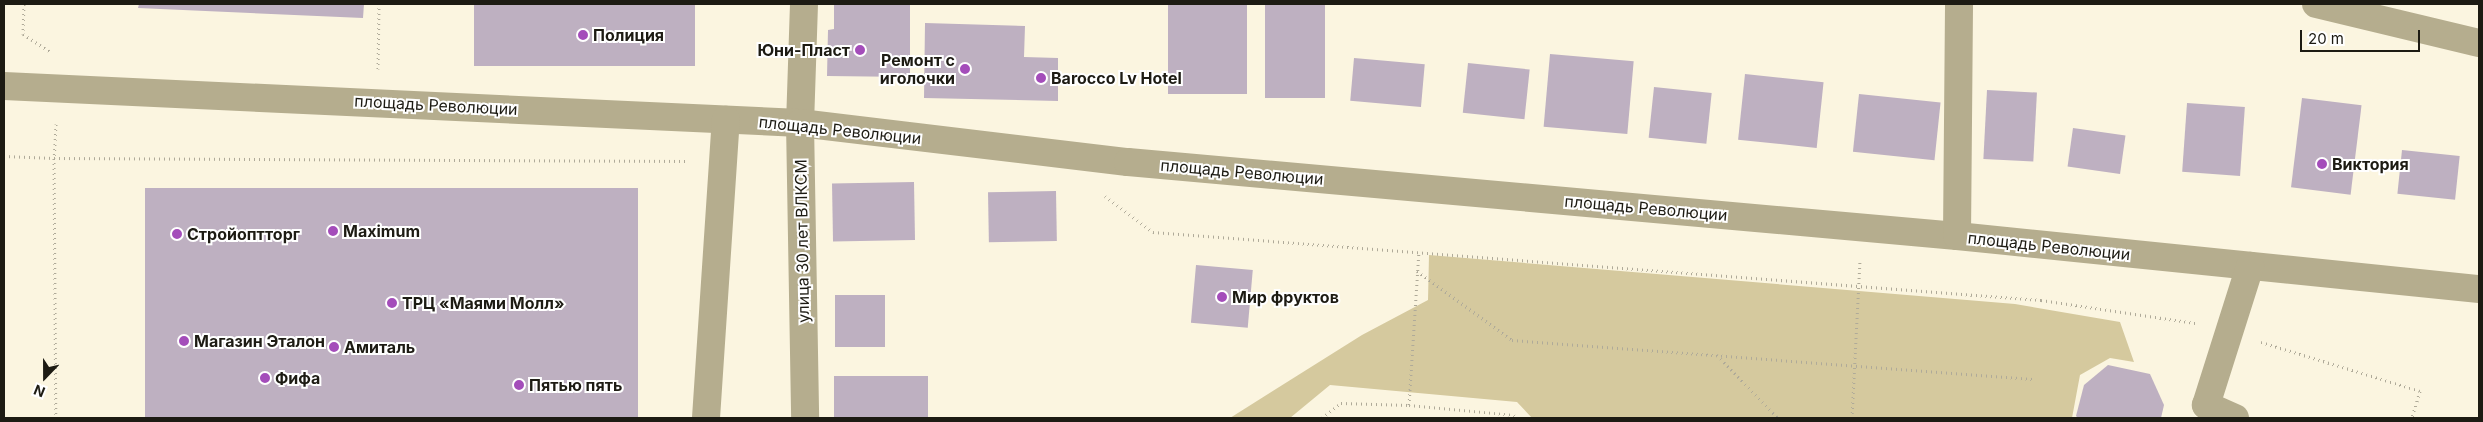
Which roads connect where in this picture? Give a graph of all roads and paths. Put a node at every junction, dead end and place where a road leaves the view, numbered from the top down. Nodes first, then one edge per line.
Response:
1 (380, 4) edge
2 (804, 4) edge
3 (1959, 4) edge
4 (2316, 4) edge
5 (2479, 43) edge
6 (4, 86) edge
7 (377, 102) junction
8 (726, 120) junction
9 (800, 123) junction
10 (4, 156) edge
11 (54, 158) junction
12 (723, 161) junction
13 (1100, 192) dead end
14 (1861, 228) junction
15 (1957, 236) junction
16 (1419, 251) junction
17 (2250, 266) junction
18 (1417, 271) junction
19 (1858, 286) junction
20 (2479, 290) edge
21 (2041, 300) dead end
22 (1717, 355) junction
23 (1854, 366) junction
24 (2033, 379) dead end
25 (1409, 405) junction
26 (56, 418) edge
27 (706, 418) edge
28 (805, 418) edge
29 (1322, 418) edge
30 (1516, 418) edge
31 (1778, 418) edge
32 (1852, 418) edge
33 (2235, 418) edge

1 - 7 path
2 - 9 street, улица 30 лет ВЛКСМ
3 - 15 street
4 - 5 street
6 - 7 street, площадь Революции
7 - 8 street, площадь Революции
8 - 9 street, площадь Революции
8 - 12 street
9 - 14 street, площадь Революции
9 - 28 street, улица 30 лет ВЛКСМ
10 - 11 path
11 - 12 path
11 - 26 path
12 - 27 street
13 - 16 path
14 - 15 street, площадь Революции
14 - 19 path
15 - 17 street, площадь Революции
16 - 18 path
16 - 19 path
17 - 20 street, площадь Революции
17 - 33 street
18 - 22 path
18 - 25 path
19 - 21 path
19 - 23 path
22 - 23 path
22 - 31 path
23 - 24 path
23 - 32 path
25 - 29 path
25 - 30 path

